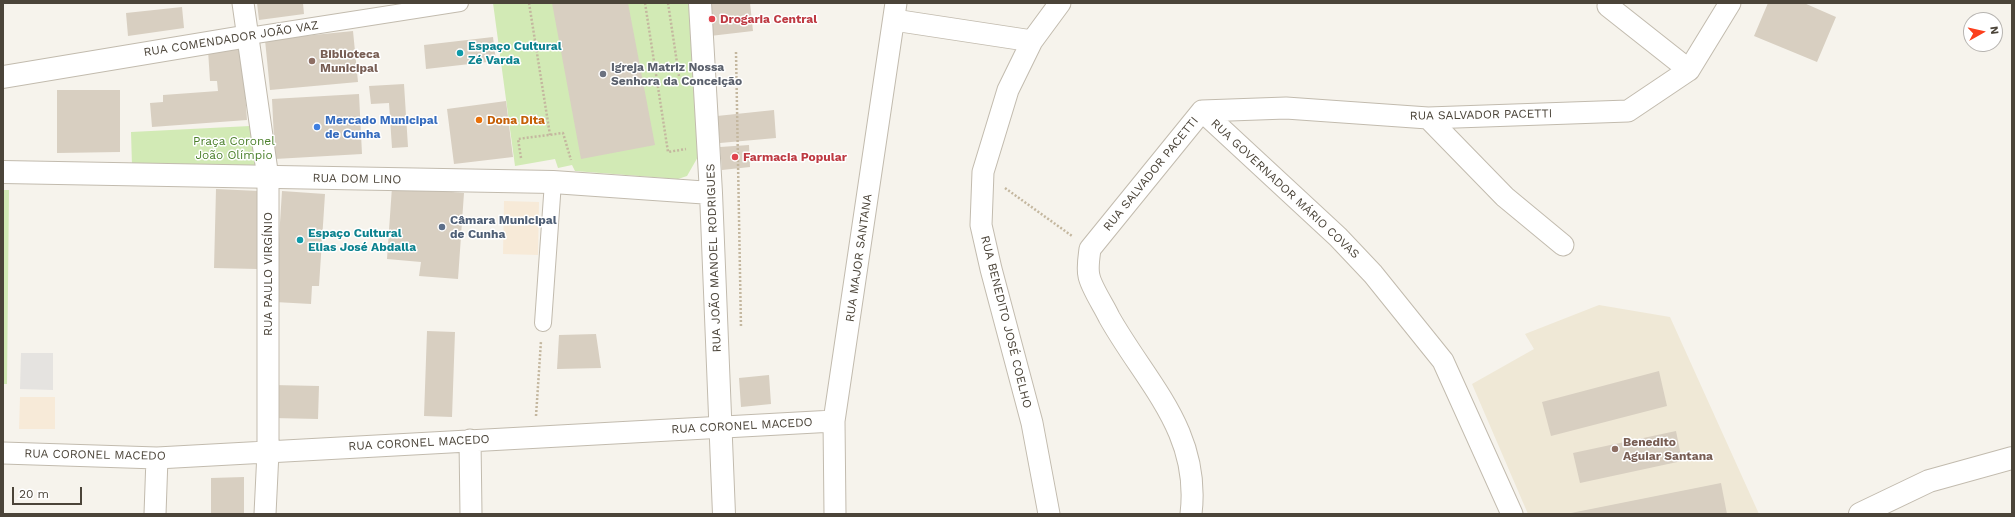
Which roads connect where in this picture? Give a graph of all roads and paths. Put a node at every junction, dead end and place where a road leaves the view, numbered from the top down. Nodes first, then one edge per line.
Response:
1 (244, 3) edge
2 (460, 3) edge
3 (529, 3) edge
4 (645, 3) edge
5 (668, 3) edge
6 (700, 3) edge
7 (1060, 3) edge
8 (1730, 3) edge
9 (1605, 4) edge
10 (895, 11) edge
11 (249, 36) junction
12 (1032, 41) junction
13 (736, 52) dead end
14 (1689, 70) junction
15 (3, 77) edge
16 (680, 80) dead end
17 (1202, 111) junction
18 (1428, 118) junction
19 (550, 135) junction
20 (691, 148) dead end
21 (522, 164) dead end
22 (572, 165) dead end
23 (3, 172) edge
24 (984, 172) junction
25 (268, 178) junction
26 (553, 182) junction
27 (711, 193) junction
28 (1564, 245) dead end
29 (1090, 249) junction
30 (543, 323) joint
31 (742, 331) dead end
32 (834, 421) junction
33 (720, 428) junction
34 (534, 436) junction
35 (470, 440) junction
36 (268, 452) junction
37 (3, 453) edge
38 (157, 458) junction
39 (2012, 458) edge
40 (155, 514) edge
41 (265, 514) edge
42 (471, 514) edge
43 (724, 514) edge
44 (835, 514) edge
45 (1049, 514) edge
46 (1191, 514) edge
47 (1512, 514) edge
48 (1860, 514) edge

1 - 11 street, RUA PAULO VIRGÍNIO
2 - 11 street, RUA COMENDADOR JOÃO VAZ
3 - 19 path
4 - 20 path
5 - 16 path
6 - 27 street, RUA JOÃO MANOEL RODRIGUES
7 - 12 street, RUA BENEDITO JOSÉ COELHO
8 - 14 street
9 - 14 street
10 - 12 street
10 - 32 street, RUA MAJOR SANTANA
11 - 15 street, RUA COMENDADOR JOÃO VAZ
11 - 25 street, RUA PAULO VIRGÍNIO
12 - 24 street, RUA BENEDITO JOSÉ COELHO
13 - 31 path
14 - 18 street, RUA SALVADOR PACETTI
17 - 18 street, RUA SALVADOR PACETTI
17 - 29 street, RUA SALVADOR PACETTI
17 - 47 street, RUA GOVERNADOR MÁRIO COVAS
18 - 28 street
19 - 21 path
19 - 22 path
23 - 25 street, RUA DOM LINO
24 - 29 path
24 - 45 street, RUA BENEDITO JOSÉ COELHO
25 - 26 street, RUA DOM LINO
25 - 36 street, RUA PAULO VIRGÍNIO
26 - 27 street, RUA DOM LINO
26 - 30 street
27 - 33 street, RUA JOÃO MANOEL RODRIGUES
29 - 46 street
30 - 34 path
32 - 33 street, RUA CORONEL MACEDO
32 - 44 street, RUA MAJOR SANTANA
33 - 34 street, RUA CORONEL MACEDO
33 - 43 street, RUA JOÃO MANOEL RODRIGUES
34 - 35 street, RUA CORONEL MACEDO
35 - 36 street, RUA CORONEL MACEDO
35 - 42 street
36 - 38 street, RUA CORONEL MACEDO
36 - 41 street, RUA PAULO VIRGÍNIO
37 - 38 street, RUA CORONEL MACEDO
38 - 40 street
39 - 48 street

